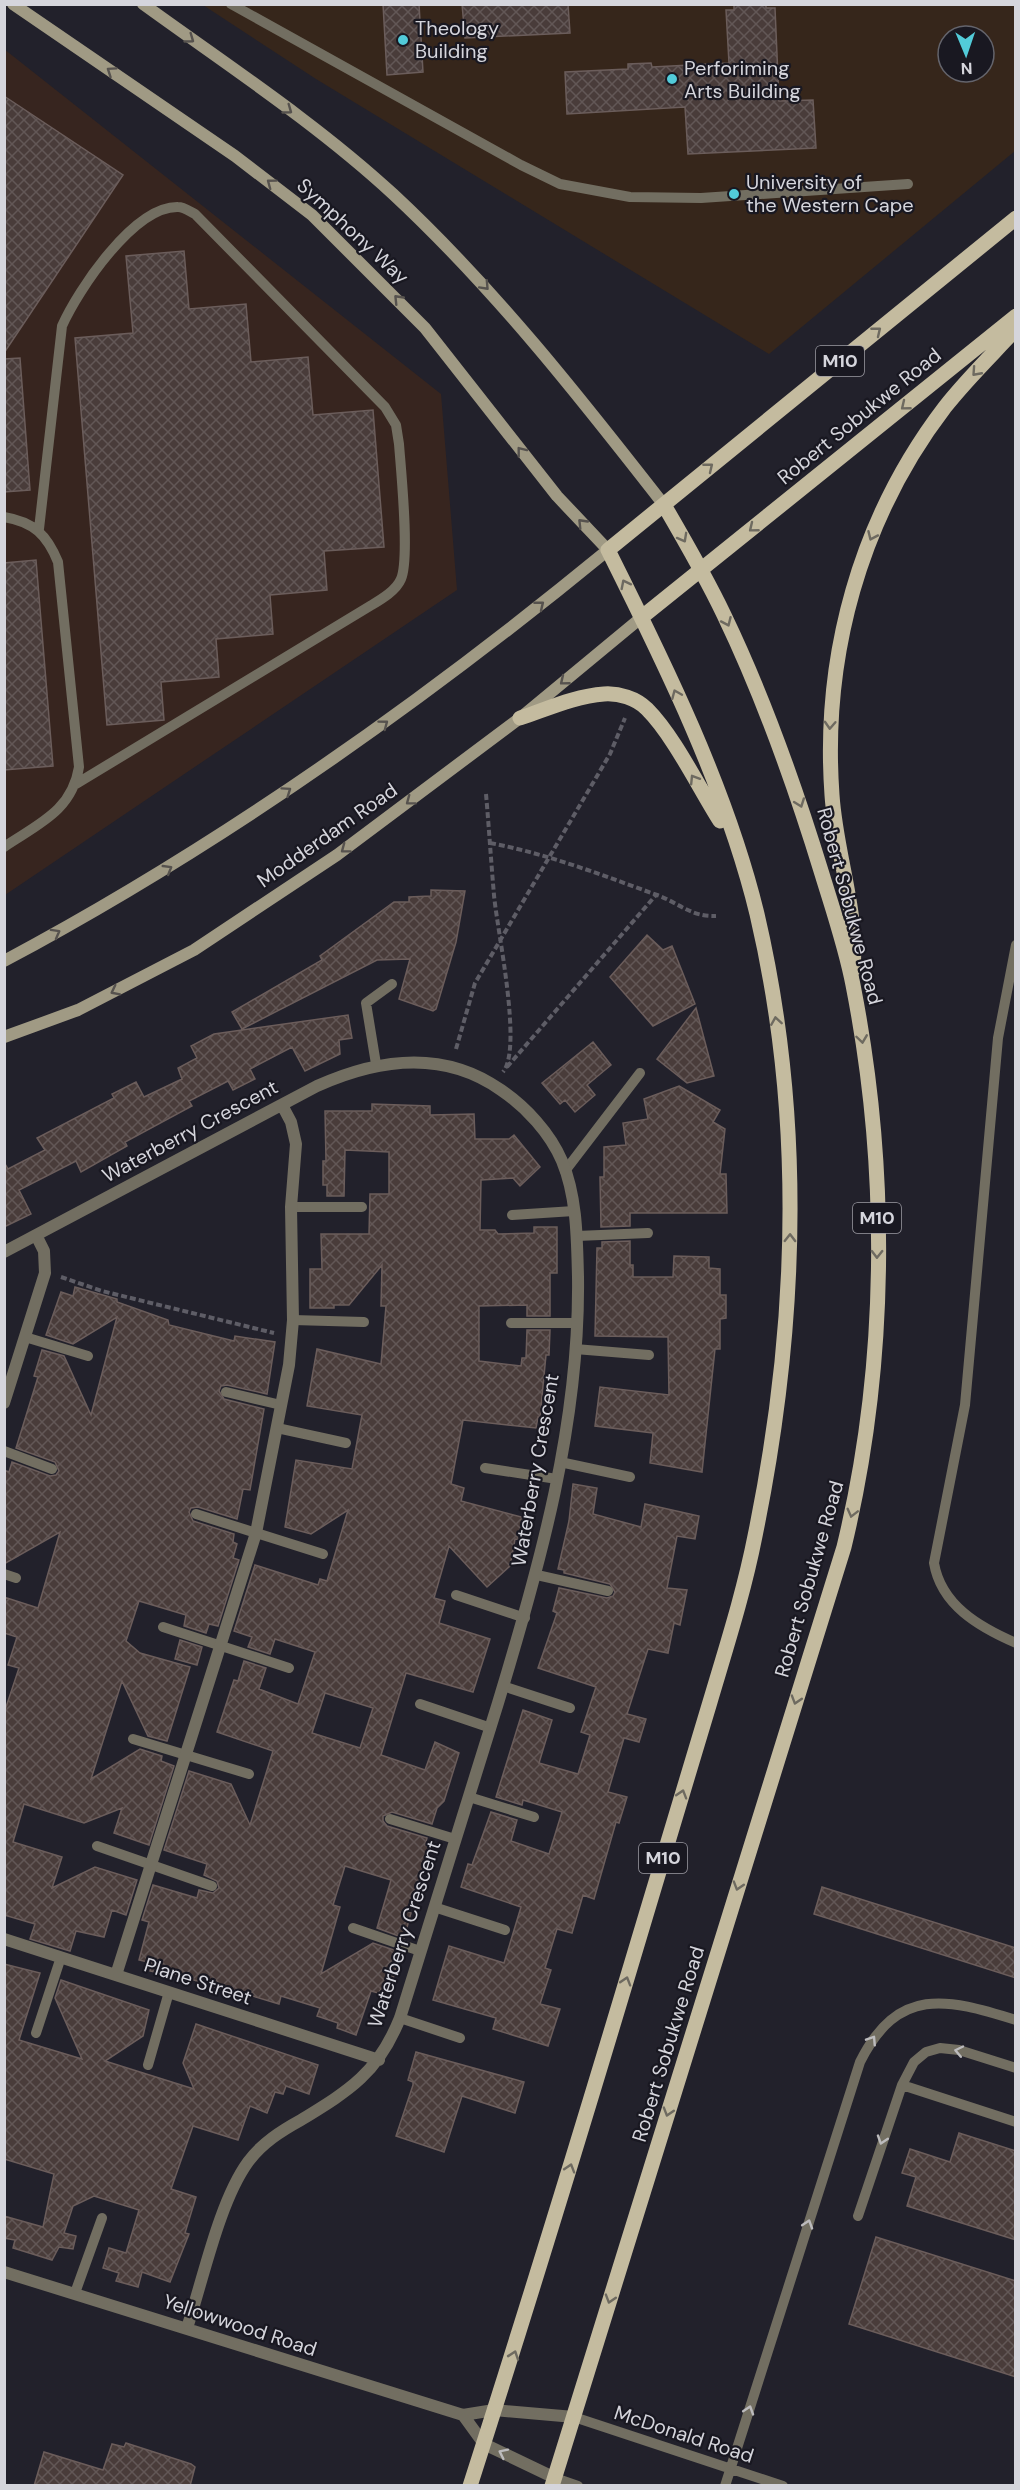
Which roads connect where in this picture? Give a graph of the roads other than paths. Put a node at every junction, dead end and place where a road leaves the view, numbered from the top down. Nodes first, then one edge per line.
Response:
1 (13, 4) edge
2 (143, 4) edge
3 (231, 4) edge
4 (908, 184) dead end
5 (1016, 218) edge
6 (1016, 316) edge
7 (1016, 329) edge
8 (664, 505) junction
9 (4, 518) edge
10 (39, 529) junction
11 (608, 550) junction
12 (701, 570) junction
13 (642, 617) junction
14 (520, 718) junction
15 (76, 784) junction
16 (736, 846) junction
17 (4, 847) edge
18 (1016, 945) edge
19 (4, 961) edge
20 (853, 981) junction
21 (392, 984) dead end
22 (4, 1037) edge
23 (376, 1064) junction
24 (640, 1073) dead end
25 (282, 1106) junction
26 (565, 1172) junction
27 (291, 1207) junction
28 (362, 1207) dead end
29 (574, 1211) junction
30 (512, 1215) dead end
31 (648, 1233) dead end
32 (36, 1235) junction
33 (577, 1236) junction
34 (4, 1252) edge
35 (293, 1320) junction
36 (364, 1322) dead end
37 (511, 1323) dead end
38 (578, 1323) junction
39 (25, 1337) junction
40 (575, 1350) junction
41 (649, 1355) dead end
42 (88, 1356) dead end
43 (226, 1392) dead end
44 (4, 1403) edge
45 (281, 1405) junction
46 (277, 1428) junction
47 (346, 1443) dead end
48 (4, 1451) edge
49 (560, 1461) junction
50 (52, 1468) dead end
51 (485, 1468) dead end
52 (630, 1477) dead end
53 (556, 1479) junction
54 (196, 1514) dead end
55 (256, 1533) junction
56 (322, 1554) dead end
57 (4, 1574) edge
58 (537, 1575) junction
59 (16, 1578) dead end
60 (608, 1591) dead end
61 (456, 1596) dead end
62 (525, 1618) junction
63 (163, 1627) dead end
64 (1016, 1643) edge
65 (220, 1645) junction
66 (289, 1668) dead end
67 (503, 1686) junction
68 (420, 1704) dead end
69 (570, 1708) dead end
70 (490, 1728) junction
71 (134, 1739) dead end
72 (186, 1754) junction
73 (249, 1774) dead end
74 (469, 1797) junction
75 (534, 1817) dead end
76 (390, 1819) dead end
77 (455, 1839) junction
78 (97, 1846) dead end
79 (150, 1865) junction
80 (212, 1886) dead end
81 (434, 1908) junction
82 (353, 1928) dead end
83 (506, 1930) dead end
84 (4, 1939) edge
85 (420, 1951) junction
86 (61, 1957) junction
87 (116, 1975) junction
88 (169, 1992) junction
89 (399, 2018) junction
90 (1016, 2020) edge
91 (36, 2033) dead end
92 (460, 2038) dead end
93 (379, 2060) junction
94 (148, 2065) dead end
95 (1016, 2068) edge
96 (902, 2085) junction
97 (1016, 2121) edge
98 (858, 2216) dead end
99 (102, 2218) dead end
100 (4, 2272) edge
101 (75, 2294) junction
102 (187, 2328) junction
103 (494, 2410) junction
104 (463, 2415) junction
105 (574, 2417) junction
106 (484, 2444) junction
107 (731, 2469) junction
108 (554, 2482) edge
109 (777, 2485) edge
110 (470, 2486) edge
111 (578, 2486) edge
112 (725, 2486) edge

11 -> 1 main road, Symphony Way
2 -> 8 main road
3 - 4 lane
8 -> 5 main road, M10
6 -> 12 main road, Robert Sobukwe Road
7 -> 20 main road
8 - 11 main road, M10
8 -> 12 main road, Robert Sobukwe Road / M10
9 - 10 lane
10 - 15 lane
10 - 15 lane
13 -> 11 main road, M10
19 -> 11 main road
12 - 13 main road, Robert Sobukwe Road
12 -> 20 main road, Robert Sobukwe Road / M10
13 -> 14 main road, Modderdam Road
16 -> 13 main road, M10
16 -> 14 main road
14 -> 22 main road, Modderdam Road
15 - 17 lane
103 -> 16 main road, M10
18 - 64 lane
20 -> 105 main road, Robert Sobukwe Road / M10
21 - 23 lane
23 - 25 street, Waterberry Crescent
23 - 26 street, Waterberry Crescent
24 - 26 lane
25 - 27 street
25 - 32 street, Waterberry Crescent
26 - 29 street, Waterberry Crescent
27 - 28 lane
27 - 35 street
29 - 30 lane
29 - 33 street, Waterberry Crescent
31 - 33 lane
32 - 34 street, Waterberry Crescent
32 - 39 street
33 - 38 street, Waterberry Crescent
35 - 36 lane
35 - 45 street
37 - 38 lane
38 - 40 street, Waterberry Crescent
39 - 42 lane
39 - 44 street
40 - 41 lane
40 - 49 street, Waterberry Crescent
43 - 45 lane
45 - 46 street
46 - 47 lane
46 - 55 street
48 - 50 lane
49 - 52 lane
49 - 53 street, Waterberry Crescent
51 - 53 lane
53 - 58 street, Waterberry Crescent
54 - 55 lane
55 - 56 lane
55 - 65 street
57 - 59 lane
58 - 60 lane
58 - 62 street, Waterberry Crescent
61 - 62 lane
62 - 67 street, Waterberry Crescent
63 - 65 lane
65 - 66 lane
65 - 72 street
67 - 69 lane
67 - 70 street, Waterberry Crescent
68 - 70 lane
70 - 74 street, Waterberry Crescent
71 - 72 lane
72 - 73 lane
72 - 79 street
74 - 75 lane
74 - 77 street, Waterberry Crescent
76 - 77 lane
77 - 81 street, Waterberry Crescent
78 - 79 lane
79 - 80 lane
79 - 87 street
81 - 83 lane
81 - 85 street, Waterberry Crescent
82 - 85 lane
84 - 86 street, Plane Street
85 - 89 street, Waterberry Crescent
86 - 87 street, Plane Street
86 - 91 lane
87 - 88 street, Plane Street
88 - 93 street, Plane Street
88 - 94 lane
89 - 92 lane
89 - 93 street, Waterberry Crescent
107 -> 90 lane
93 - 102 street, Waterberry Crescent
95 -> 96 lane
96 - 97 lane
96 -> 98 lane
99 - 101 lane
100 - 101 street, Yellowwood Road
101 - 102 street, Yellowwood Road
102 - 104 street, Yellowwood Road
103 - 104 street, Yellowwood Road
103 - 105 street, Yellowwood Road
103 - 106 main road, M10
104 - 106 street
105 - 107 lane, McDonald Road
105 - 108 main road, Robert Sobukwe Road / M10
108 -> 106 street
106 - 110 main road, M10
107 - 109 lane, McDonald Road
107 - 112 lane
108 - 111 lane

